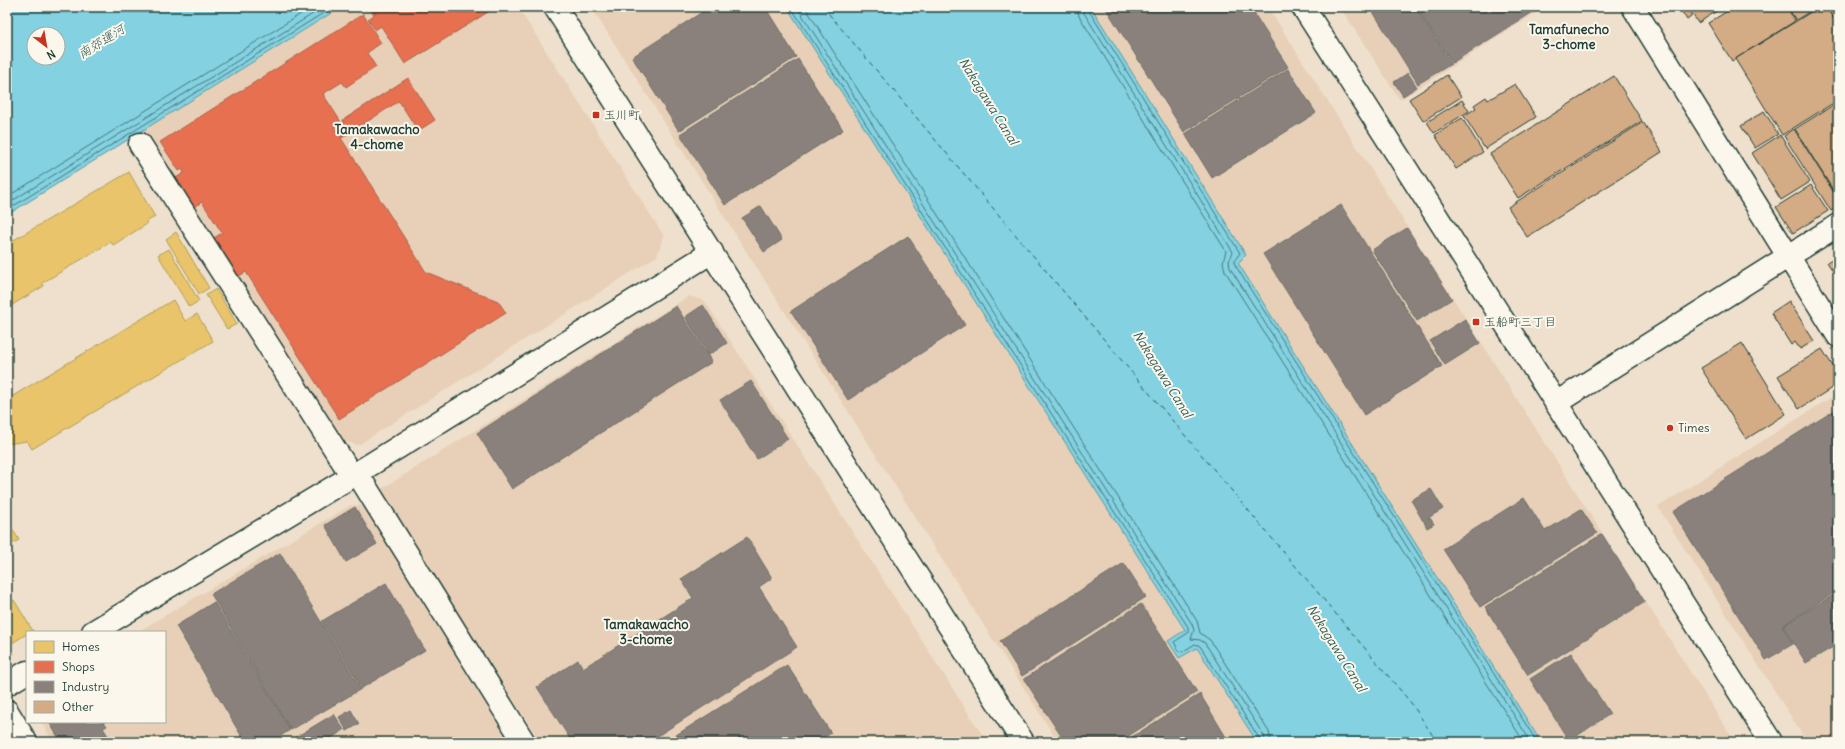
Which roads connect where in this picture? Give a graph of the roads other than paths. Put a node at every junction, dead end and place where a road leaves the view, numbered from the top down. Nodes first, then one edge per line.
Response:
1 (555, 7) edge
2 (1303, 7) edge
3 (1633, 7) edge
4 (140, 144) dead end
5 (1838, 225) edge
6 (712, 252) junction
7 (1788, 257) junction
8 (1838, 336) edge
9 (1556, 402) junction
10 (354, 474) junction
11 (95, 631) edge
12 (26, 673) edge
13 (7, 684) edge
14 (7, 711) edge
15 (26, 742) edge
16 (524, 742) edge
17 (1023, 742) edge
18 (1770, 742) edge

1 - 6 street
2 - 9 street
3 - 7 street
4 - 10 street
5 - 7 street
6 - 10 street
6 - 17 street
7 - 8 street
7 - 9 street
9 - 18 street
10 - 11 street
10 - 16 street
12 - 13 street
14 - 15 street

